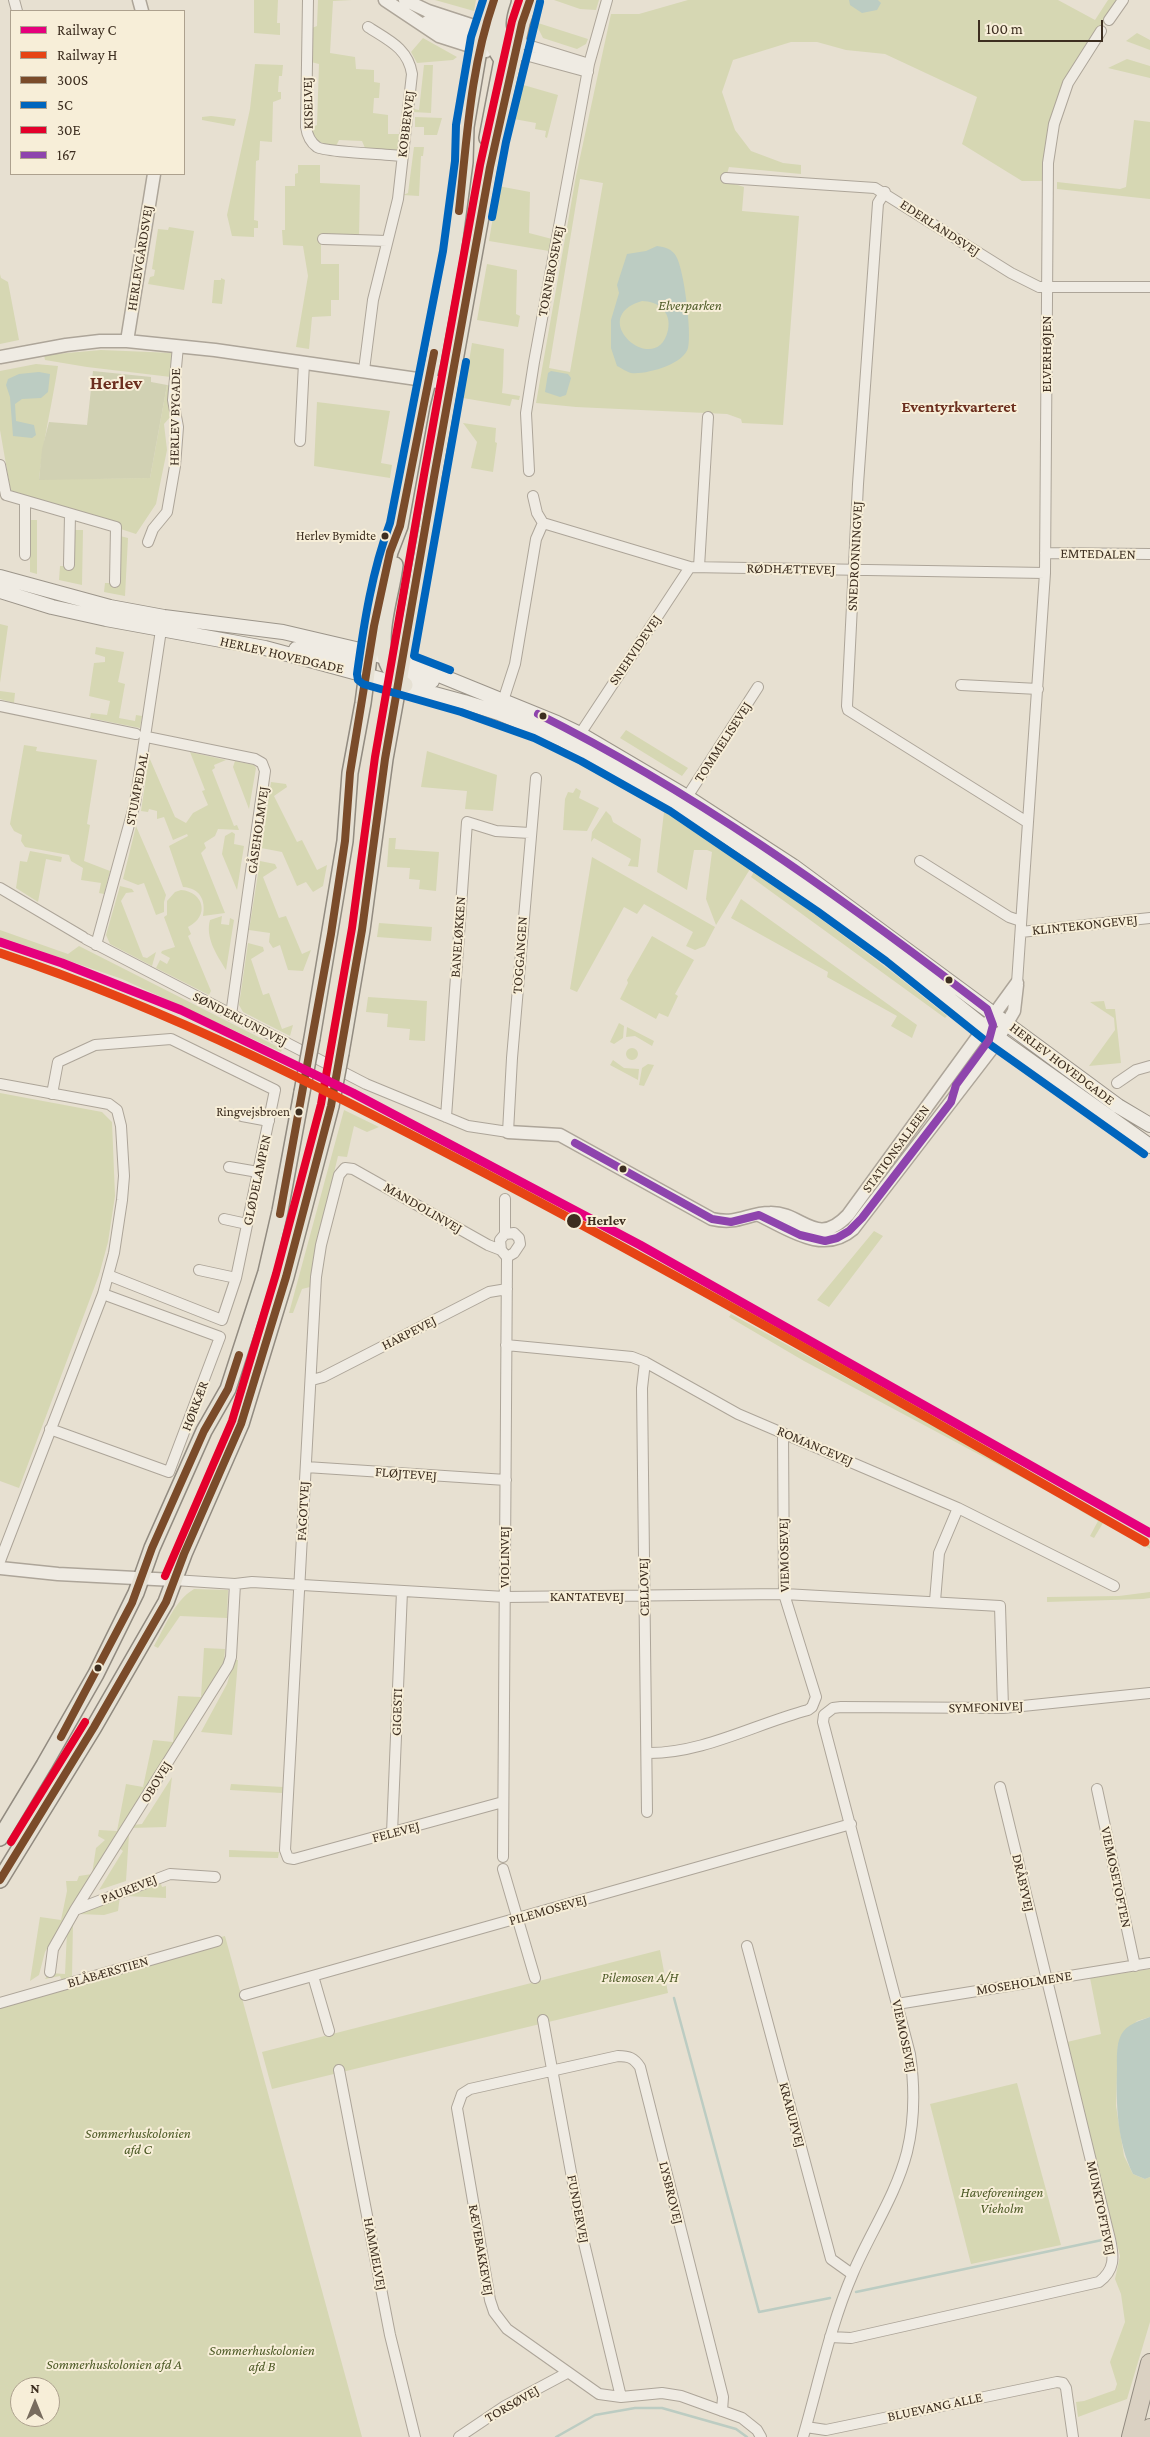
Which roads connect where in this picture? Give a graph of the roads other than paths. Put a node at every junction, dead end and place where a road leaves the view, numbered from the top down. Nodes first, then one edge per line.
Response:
1 (308, 0) edge
2 (385, 0) edge
3 (494, 0) edge
4 (503, 0) edge
5 (530, 0) edge
6 (607, 0) edge
7 (1123, 0) edge
8 (404, 5) edge
9 (1109, 20) dead end
10 (368, 27) dead end
11 (1102, 31) dead end
12 (498, 42) junction
13 (589, 68) junction
14 (402, 156) junction
15 (154, 175) edge
16 (726, 178) dead end
17 (885, 192) junction
18 (323, 240) dead end
19 (387, 241) junction
20 (1047, 287) junction
21 (1150, 287) edge
22 (126, 341) junction
23 (178, 346) junction
24 (0, 357) edge
25 (304, 362) junction
26 (364, 370) junction
27 (429, 380) junction
28 (452, 384) junction
29 (708, 417) dead end
30 (300, 441) dead end
31 (0, 465) edge
32 (529, 471) dead end
33 (533, 496) dead end
34 (25, 501) junction
35 (70, 514) junction
36 (544, 523) junction
37 (148, 542) dead end
38 (1045, 553) junction
39 (1150, 554) edge
40 (25, 555) dead end
41 (69, 565) dead end
42 (694, 567) junction
43 (854, 570) junction
44 (1045, 573) junction
45 (0, 577) edge
46 (115, 582) dead end
47 (0, 591) edge
48 (161, 630) junction
49 (389, 671) junction
50 (961, 685) dead end
51 (758, 687) dead end
52 (1038, 690) junction
53 (503, 702) junction
54 (0, 706) edge
55 (580, 734) junction
56 (142, 735) junction
57 (536, 778) dead end
58 (687, 797) junction
59 (1028, 822) junction
60 (530, 833) junction
61 (920, 861) dead end
62 (0, 888) edge
63 (1150, 918) edge
64 (1021, 921) junction
65 (1021, 932) junction
66 (96, 945) junction
67 (1016, 985) joint
68 (231, 1015) junction
69 (996, 1022) junction
70 (1014, 1049) junction
71 (1150, 1066) edge
72 (1117, 1083) dead end
73 (0, 1084) edge
74 (52, 1094) junction
75 (932, 1100) junction
76 (940, 1115) junction
77 (242, 1116) dead end
78 (446, 1117) junction
79 (269, 1121) junction
80 (1150, 1125) edge
81 (929, 1128) junction
82 (508, 1132) junction
83 (1150, 1146) edge
84 (229, 1167) dead end
85 (345, 1168) joint
86 (258, 1172) junction
87 (505, 1199) dead end
88 (759, 1215) junction
89 (224, 1219) dead end
90 (247, 1224) junction
91 (505, 1234) junction
92 (504, 1253) junction
93 (199, 1270) dead end
94 (108, 1276) junction
95 (236, 1278) junction
96 (507, 1289) junction
97 (104, 1294) junction
98 (506, 1346) junction
99 (645, 1362) junction
100 (312, 1380) junction
101 (50, 1429) junction
102 (783, 1433) junction
103 (306, 1467) junction
104 (506, 1480) junction
105 (958, 1508) junction
106 (0, 1561) edge
107 (0, 1568) edge
108 (141, 1579) junction
109 (174, 1580) junction
110 (235, 1584) junction
111 (299, 1585) junction
112 (1114, 1586) dead end
113 (402, 1591) junction
114 (784, 1594) junction
115 (644, 1596) junction
116 (505, 1597) junction
117 (935, 1601) junction
118 (1150, 1693) edge
119 (1003, 1708) junction
120 (824, 1715) joint
121 (646, 1753) junction
122 (1000, 1787) dead end
123 (1098, 1789) dead end
124 (503, 1802) junction
125 (647, 1812) dead end
126 (851, 1824) junction
127 (392, 1833) junction
128 (1, 1836) edge
129 (503, 1856) dead end
130 (288, 1858) joint
131 (504, 1869) dead end
132 (214, 1877) dead end
133 (0, 1880) edge
134 (75, 1910) junction
135 (518, 1918) junction
136 (217, 1941) dead end
137 (747, 1946) dead end
138 (1150, 1963) edge
139 (1135, 1966) junction
140 (50, 1972) dead end
141 (313, 1976) junction
142 (534, 1978) dead end
143 (1046, 1979) junction
144 (245, 1996) dead end
145 (0, 2003) edge
146 (898, 2004) junction
147 (543, 2020) dead end
148 (329, 2031) dead end
149 (339, 2070) dead end
150 (552, 2071) junction
151 (852, 2274) junction
152 (830, 2337) junction
153 (1150, 2363) edge
154 (567, 2373) junction
155 (621, 2397) junction
156 (722, 2411) junction
157 (1150, 2428) edge
158 (805, 2432) edge
159 (415, 2437) edge
160 (459, 2437) edge
161 (761, 2437) edge
162 (1073, 2437) edge
163 (1131, 2437) edge
164 (1148, 2437) edge

1 - 14 street, KISELVEJ
2 - 8 street
3 - 12 main road
4 - 12 main road
5 - 12 main road
6 - 13 street, TORNEROSEVEJ
7 - 9 street
8 - 12 street
8 - 12 street
10 - 14 street, KOBBERVEJ
11 - 20 street, ELVERHØJEN
12 - 13 street
12 - 27 main road
12 - 28 main road
13 - 32 street, TORNEROSEVEJ
14 - 19 street, KOBBERVEJ
15 - 22 street, HERLEVGÅRDSVEJ
16 - 17 street, EDERLANDSVEJ
17 - 20 street, EDERLANDSVEJ
17 - 43 street, SNEDRONNINGVEJ
18 - 19 street
19 - 26 street, KOBBERVEJ
20 - 21 street, EDERLANDSVEJ
20 - 38 street, ELVERHØJEN
22 - 23 street
22 - 24 street
23 - 25 street
23 - 37 street, HERLEV BYGADE
25 - 26 street
25 - 30 street
26 - 27 street
27 - 28 street
27 - 49 main road
28 - 49 main road
29 - 42 street, SNEHVIDEVEJ
31 - 34 street
33 - 36 street
34 - 35 street
34 - 40 street
35 - 41 street
35 - 46 street
36 - 42 street, RØDHÆTTEVEJ
36 - 53 street
38 - 39 street, EMTEDALEN
38 - 44 street, ELVERHØJEN
42 - 43 street, RØDHÆTTEVEJ
42 - 55 street, SNEHVIDEVEJ
43 - 44 street, RØDHÆTTEVEJ
43 - 59 street, SNEDRONNINGVEJ
44 - 52 street, ELVERHØJEN
45 - 49 main road, HERLEV HOVEDGADE
47 - 48 main road, HERLEV HOVEDGADE
48 - 49 main road, HERLEV HOVEDGADE
48 - 56 street, STUMPEDAL
49 - 53 main road, HERLEV HOVEDGADE
49 - 69 main road, HERLEV HOVEDGADE
49 - 108 main road, bridge
49 - 109 main road, bridge
50 - 52 street
51 - 58 street, TOMMELISEVEJ
52 - 59 street, ELVERHØJEN
53 - 55 main road, HERLEV HOVEDGADE
54 - 56 street, GÅSEHOLMVEJ
55 - 58 main road, HERLEV HOVEDGADE
56 - 66 street, STUMPEDAL
56 - 68 street, GÅSEHOLMVEJ
57 - 60 street, TOGGANGEN
58 - 69 main road, HERLEV HOVEDGADE
59 - 64 street, ELVERHØJEN
60 - 78 street, BANELØKKEN
60 - 82 street, TOGGANGEN
61 - 64 street
62 - 66 street, SØNDERLUNDVEJ
63 - 65 street, KLINTEKONGEVEJ
64 - 65 street, ELVERHØJEN
65 - 67 street, ELVERHØJEN
66 - 68 street, SØNDERLUNDVEJ
67 - 69 street
68 - 78 street, SØNDERLUNDVEJ
69 - 70 main road, HERLEV HOVEDGADE
69 - 75 street, STATIONSALLEEN
69 - 76 street, STATIONSALLEEN
69 - 80 main road, HERLEV HOVEDGADE
70 - 76 street
70 - 83 main road, HERLEV HOVEDGADE
71 - 72 street
73 - 74 street
74 - 79 street, GLØDELAMPEN
74 - 94 street
75 - 81 street, STATIONSALLEEN
75 - 88 street, STATIONSALLEEN
76 - 81 street, STATIONSALLEEN
77 - 79 street
78 - 82 street, SØNDERLUNDVEJ
79 - 86 street, GLØDELAMPEN
81 - 88 street, STATIONSALLEEN
82 - 88 street, STATIONSALLEEN
84 - 86 street
85 - 92 street, MANDOLINVEJ
85 - 100 street, FAGOTVEJ
86 - 90 street, GLØDELAMPEN
87 - 91 street, VIOLINVEJ
89 - 90 street
90 - 95 street, GLØDELAMPEN
91 - 92 street, VIOLINVEJ
91 - 92 street
92 - 96 street, VIOLINVEJ
93 - 95 street
94 - 95 street, GLØDELAMPEN
94 - 97 street
96 - 98 street, VIOLINVEJ
96 - 100 street, HARPEVEJ
97 - 101 street
97 - 101 street, HØRKÆR
98 - 99 street, ROMANCEVEJ
98 - 104 street, VIOLINVEJ
99 - 102 street, ROMANCEVEJ
99 - 115 street, CELLOVEJ
100 - 103 street, FAGOTVEJ
101 - 106 street
102 - 105 street, ROMANCEVEJ
102 - 114 street, VIEMOSEVEJ
103 - 104 street, FLØJTEVEJ
103 - 111 street, FAGOTVEJ
104 - 116 street, VIOLINVEJ
105 - 112 street, ROMANCEVEJ
105 - 117 street
107 - 108 street
108 - 109 street
108 - 128 main road
109 - 110 street, KANTATEVEJ
109 - 133 main road
110 - 111 street, KANTATEVEJ
110 - 134 street, OBOVEJ
111 - 113 street, KANTATEVEJ
111 - 130 street, FAGOTVEJ
113 - 116 street, KANTATEVEJ
113 - 127 street, GIGESTI
114 - 115 street, KANTATEVEJ
114 - 117 street, KANTATEVEJ
114 - 121 street, VIEMOSEVEJ
115 - 116 street, KANTATEVEJ
115 - 121 street, CELLOVEJ
116 - 124 street, VIOLINVEJ
117 - 119 street, KANTATEVEJ
118 - 119 street, SYMFONIVEJ
119 - 120 street, SYMFONIVEJ
120 - 126 street, VIEMOSEVEJ
121 - 125 street, CELLOVEJ
122 - 143 street, DRÅBYVEJ
123 - 139 street, VIEMOSETOFTEN
124 - 127 street, FELEVEJ
124 - 129 street, VIOLINVEJ
126 - 135 street, PILEMOSEVEJ
126 - 146 street, VIEMOSEVEJ
127 - 130 street, FELEVEJ
131 - 135 street
132 - 134 street, PAUKEVEJ
134 - 140 street, OBOVEJ
135 - 141 street, PILEMOSEVEJ
135 - 142 street
136 - 145 street, BLÅBÆRSTIEN
137 - 151 street, KRARUPVEJ
138 - 139 street, MOSEHOLMENE
139 - 143 street, MOSEHOLMENE
141 - 144 street, PILEMOSEVEJ
141 - 148 street
143 - 146 street, MOSEHOLMENE
143 - 152 street, MUNKTOFTEVEJ
146 - 151 street, VIEMOSEVEJ
147 - 150 street, FUNDERVEJ
149 - 159 street, HAMMELVEJ
150 - 154 street, RÆVEBAKKEVEJ
150 - 155 street, FUNDERVEJ
150 - 156 street, LYSBROVEJ
151 - 152 street, VIEMOSEVEJ
152 - 158 street, VIEMOSEVEJ
153 - 163 highway
154 - 155 street, RÆVEBAKKEVEJ
154 - 160 street, TORSØVEJ
155 - 156 street, RÆVEBAKKEVEJ
156 - 161 street, RÆVEBAKKEVEJ
157 - 164 highway
158 - 162 street, BLUEVANG ALLE

